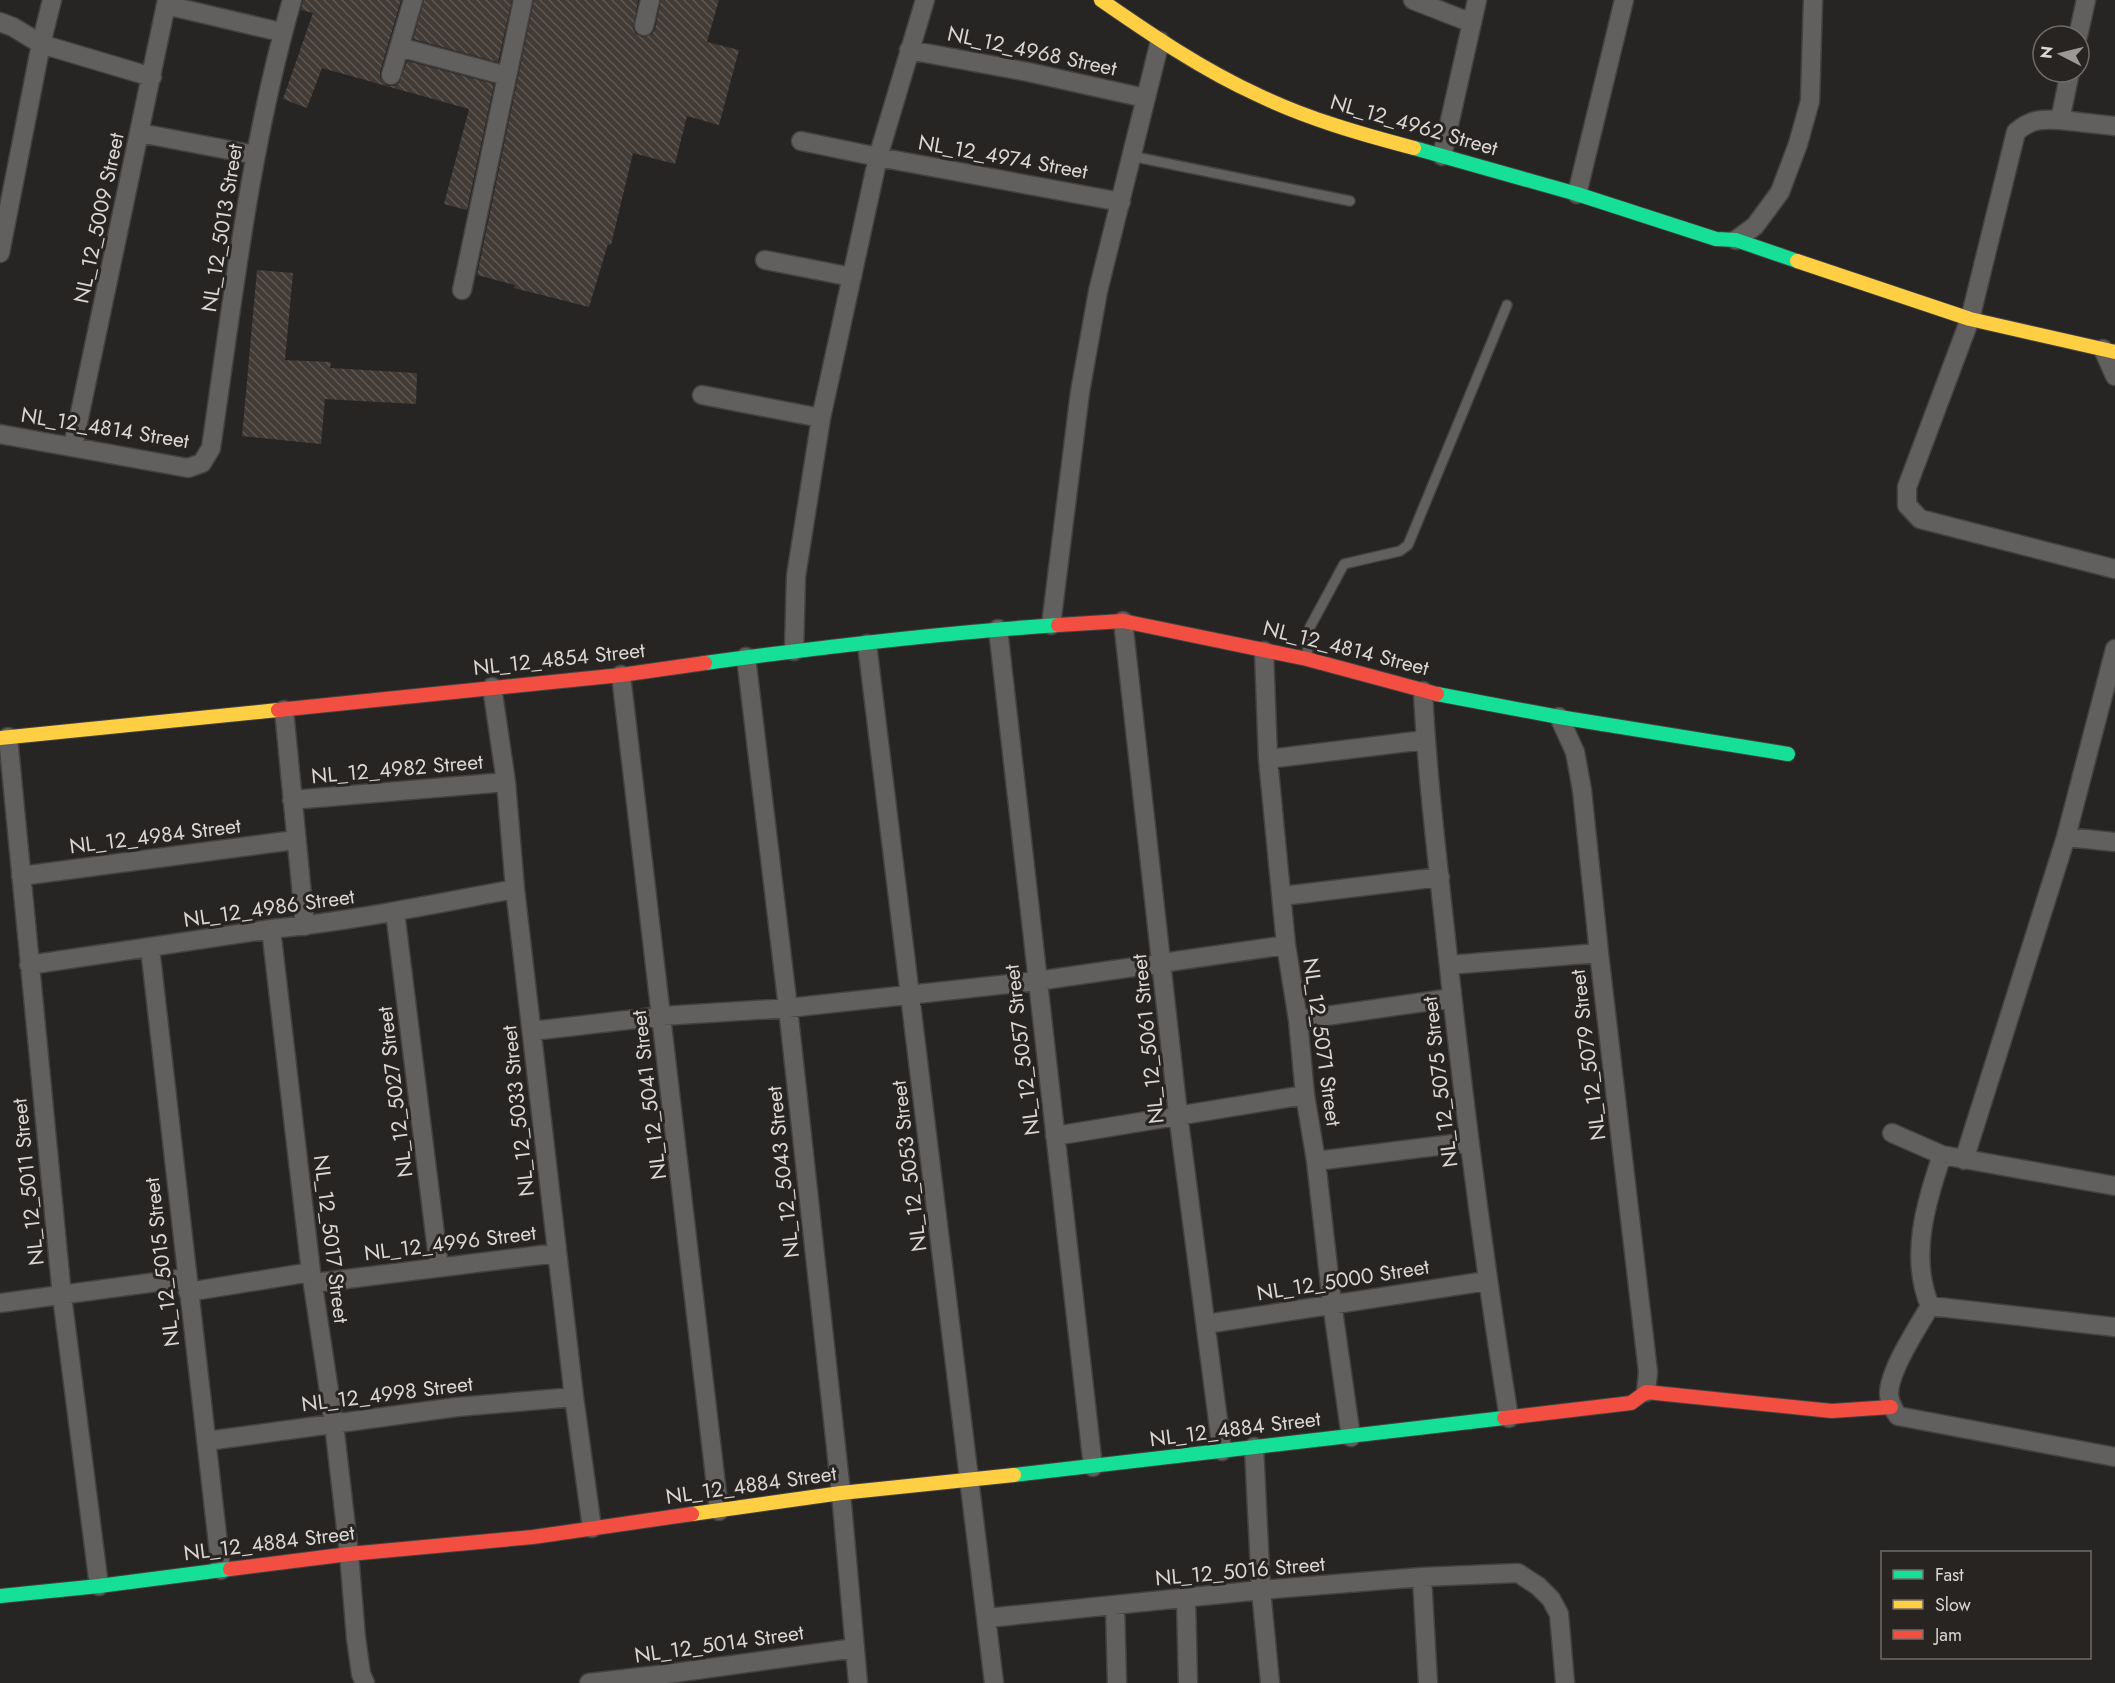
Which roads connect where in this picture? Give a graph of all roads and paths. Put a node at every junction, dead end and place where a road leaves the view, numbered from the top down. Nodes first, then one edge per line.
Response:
1 (52, 0) edge
2 (292, 0) edge
3 (413, 0) edge
4 (523, 0) edge
5 (650, 0) edge
6 (925, 0) edge
7 (1101, 0) edge
8 (1413, 0) edge
9 (1478, 0) edge
10 (1624, 0) edge
11 (1814, 0) edge
12 (2086, 0) edge
13 (167, 2) edge
14 (0, 22) edge
15 (1472, 23) junction
16 (2081, 24) edge
17 (644, 26) dead end
18 (281, 32) junction
19 (1160, 41) junction
20 (41, 44) junction
21 (399, 47) junction
22 (909, 50) junction
23 (391, 75) dead end
24 (507, 76) junction
25 (152, 77) junction
26 (2068, 84) edge
27 (1146, 98) junction
28 (2060, 120) junction
29 (2115, 126) edge
30 (140, 133) junction
31 (801, 141) dead end
32 (255, 155) junction
33 (1131, 156) junction
34 (1442, 156) junction
35 (878, 157) junction
36 (1577, 194) junction
37 (1350, 201) dead end
38 (1120, 202) junction
39 (1736, 240) junction
40 (0, 253) edge
41 (765, 260) dead end
42 (852, 277) junction
43 (462, 290) dead end
44 (1507, 304) dead end
45 (1970, 319) junction
46 (2109, 350) edge
47 (2115, 376) edge
48 (702, 395) dead end
49 (822, 418) junction
50 (0, 434) edge
51 (73, 446) junction
52 (202, 463) joint
53 (2115, 569) edge
54 (1123, 621) junction
55 (1051, 625) junction
56 (998, 629) junction
57 (867, 644) junction
58 (2115, 649) edge
59 (794, 651) junction
60 (1263, 651) junction
61 (746, 657) junction
62 (1307, 659) junction
63 (621, 675) junction
64 (492, 687) junction
65 (1423, 691) junction
66 (284, 710) junction
67 (1559, 717) junction
68 (4, 737) edge
69 (1425, 740) junction
70 (1788, 754) dead end
71 (1268, 759) junction
72 (506, 782) junction
73 (292, 800) junction
74 (2066, 837) junction
75 (295, 840) junction
76 (2115, 842) edge
77 (21, 876) junction
78 (1440, 877) junction
79 (515, 888) junction
80 (1283, 896) junction
81 (395, 912) junction
82 (305, 926) junction
83 (271, 929) junction
84 (1286, 945) junction
85 (150, 948) junction
86 (1599, 953) junction
87 (1162, 961) junction
88 (29, 965) junction
89 (1449, 965) junction
90 (1037, 981) junction
91 (911, 994) junction
92 (1452, 998) junction
93 (788, 1008) junction
94 (662, 1016) junction
95 (1298, 1020) junction
96 (532, 1031) junction
97 (1305, 1095) junction
98 (1178, 1114) junction
99 (1892, 1133) dead end
100 (1055, 1136) junction
101 (1469, 1142) junction
102 (1942, 1155) junction
103 (1965, 1160) junction
104 (1316, 1161) junction
105 (2115, 1186) edge
106 (556, 1253) junction
107 (439, 1267) junction
108 (312, 1278) junction
109 (1487, 1281) junction
110 (187, 1285) junction
111 (62, 1296) junction
112 (0, 1303) edge
113 (1332, 1303) junction
114 (1930, 1306) junction
115 (1206, 1324) junction
116 (2115, 1327) edge
117 (1646, 1392) junction
118 (574, 1397) junction
119 (1892, 1407) junction
120 (1509, 1418) junction
121 (334, 1424) junction
122 (1352, 1437) junction
123 (207, 1441) junction
124 (1254, 1447) junction
125 (1222, 1451) junction
126 (2115, 1457) edge
127 (1093, 1467) junction
128 (969, 1479) junction
129 (841, 1493) junction
130 (719, 1511) junction
131 (592, 1528) junction
132 (349, 1554) junction
133 (220, 1570) junction
134 (1422, 1577) junction
135 (99, 1586) junction
136 (1262, 1590) junction
137 (0, 1596) edge
138 (1186, 1597) junction
139 (1115, 1606) junction
140 (987, 1618) junction
141 (855, 1648) junction
142 (724, 1674) edge
143 (668, 1679) edge
144 (365, 1683) edge
145 (589, 1683) edge
146 (858, 1683) edge
147 (994, 1683) edge
148 (1117, 1683) edge
149 (1188, 1683) edge
150 (1270, 1683) edge
151 (1428, 1683) edge
152 (1565, 1683) edge

1 - 20 street
2 - 18 street, NL_12_5013 Street
3 - 21 street
4 - 24 street
5 - 17 street
6 - 22 street
7 - 19 street, NL_12_4962 Street
8 - 15 street
9 - 15 street
10 - 36 street
11 - 39 street
12 - 16 street
13 - 18 street
13 - 25 street, NL_12_5009 Street
14 - 20 street
15 - 34 street
18 - 32 street, NL_12_5013 Street
19 - 27 street
19 - 34 street, NL_12_4962 Street
20 - 25 street
20 - 40 street
21 - 23 street
21 - 24 street
22 - 27 street, NL_12_4968 Street
22 - 35 street
24 - 43 street
25 - 30 street, NL_12_5009 Street
26 - 28 street
27 - 33 street
28 - 29 street
28 - 45 street
30 - 32 street
30 - 51 street, NL_12_5009 Street
31 - 35 street, NL_12_4974 Street
32 - 52 street, NL_12_5013 Street
33 - 37 lane
33 - 38 street
34 - 36 street, NL_12_4962 Street
35 - 38 street, NL_12_4974 Street
35 - 42 street
36 - 39 street, NL_12_4962 Street
38 - 55 street
39 - 45 street, NL_12_4962 Street
41 - 42 street
42 - 49 street
44 - 62 lane
45 - 46 street, NL_12_4962 Street
45 - 53 street
46 - 47 street
48 - 49 street
49 - 59 street
50 - 51 street, NL_12_4814 Street
51 - 52 street, NL_12_4814 Street
54 - 55 street, NL_12_4854 Street
54 - 60 street, NL_12_4814 Street
54 - 87 street, NL_12_5061 Street
55 - 56 street, NL_12_4854 Street
56 - 57 street, NL_12_4854 Street
56 - 90 street, NL_12_5057 Street
57 - 59 street, NL_12_4854 Street
57 - 91 street, NL_12_5053 Street
58 - 74 street
59 - 61 street, NL_12_4854 Street
60 - 62 street, NL_12_4814 Street
60 - 71 street, NL_12_5071 Street
61 - 63 street, NL_12_4854 Street
61 - 93 street, NL_12_5043 Street
62 - 65 street, NL_12_4814 Street
63 - 64 street, NL_12_4854 Street
63 - 94 street, NL_12_5041 Street
64 - 66 street, NL_12_4854 Street
64 - 72 street, NL_12_5033 Street
65 - 67 street, NL_12_4814 Street
65 - 69 street, NL_12_5075 Street
66 - 68 street, NL_12_4854 Street
66 - 73 street
67 - 70 street, NL_12_4814 Street
67 - 86 street, NL_12_5079 Street
68 - 77 street, NL_12_5011 Street
69 - 71 street
69 - 78 street, NL_12_5075 Street
71 - 80 street, NL_12_5071 Street
72 - 73 street, NL_12_4982 Street
72 - 79 street, NL_12_5033 Street
73 - 75 street
74 - 76 street
74 - 103 street
75 - 77 street, NL_12_4984 Street
75 - 82 street
77 - 88 street, NL_12_5011 Street
78 - 80 street
78 - 89 street, NL_12_5075 Street
79 - 81 street, NL_12_4986 Street
79 - 96 street, NL_12_5033 Street
80 - 84 street, NL_12_5071 Street
81 - 82 street, NL_12_4986 Street
81 - 107 street, NL_12_5027 Street
82 - 83 street, NL_12_4986 Street
83 - 85 street, NL_12_4986 Street
83 - 108 street, NL_12_5017 Street
84 - 87 street
84 - 95 street, NL_12_5071 Street
85 - 88 street, NL_12_4986 Street
85 - 110 street, NL_12_5015 Street
86 - 89 street
86 - 117 street, NL_12_5079 Street
87 - 90 street
87 - 98 street, NL_12_5061 Street
88 - 111 street, NL_12_5011 Street
89 - 92 street, NL_12_5075 Street
90 - 91 street
90 - 100 street, NL_12_5057 Street
91 - 93 street
91 - 128 street, NL_12_5053 Street
92 - 95 street
92 - 101 street, NL_12_5075 Street
93 - 94 street
93 - 129 street, NL_12_5043 Street
94 - 96 street
94 - 130 street, NL_12_5041 Street
95 - 97 street, NL_12_5071 Street
96 - 106 street, NL_12_5033 Street
97 - 98 street
97 - 104 street, NL_12_5071 Street
98 - 100 street
98 - 115 street, NL_12_5061 Street
99 - 102 street
100 - 127 street, NL_12_5057 Street
101 - 104 street
101 - 109 street, NL_12_5075 Street
102 - 103 street
102 - 114 street
103 - 105 street
104 - 113 street, NL_12_5071 Street
106 - 107 street, NL_12_4996 Street
106 - 118 street, NL_12_5033 Street
107 - 108 street, NL_12_4996 Street
108 - 110 street, NL_12_4996 Street
108 - 121 street, NL_12_5017 Street
109 - 113 street, NL_12_5000 Street
109 - 120 street, NL_12_5075 Street
110 - 111 street, NL_12_4996 Street
110 - 123 street, NL_12_5015 Street
111 - 112 street, NL_12_4996 Street
111 - 135 street, NL_12_5011 Street
113 - 115 street, NL_12_5000 Street
113 - 122 street, NL_12_5071 Street
114 - 116 street
114 - 119 street
115 - 125 street, NL_12_5061 Street
117 - 119 street
117 - 120 street, NL_12_4884 Street
118 - 121 street, NL_12_4998 Street
118 - 131 street, NL_12_5033 Street
119 - 126 street
120 - 122 street, NL_12_4884 Street
121 - 123 street, NL_12_4998 Street
121 - 132 street, NL_12_5017 Street
122 - 124 street, NL_12_4884 Street
123 - 133 street, NL_12_5015 Street
124 - 125 street, NL_12_4884 Street
124 - 136 street
125 - 127 street, NL_12_4884 Street
127 - 128 street, NL_12_4884 Street
128 - 129 street, NL_12_4884 Street
128 - 140 street, NL_12_5053 Street
129 - 130 street, NL_12_4884 Street
129 - 141 street, NL_12_5043 Street
130 - 131 street, NL_12_4884 Street
131 - 132 street, NL_12_4884 Street
132 - 133 street, NL_12_4884 Street
132 - 144 street, NL_12_5017 Street
133 - 135 street, NL_12_4884 Street
134 - 136 street, NL_12_5016 Street
134 - 151 street
134 - 152 street, NL_12_5016 Street
135 - 137 street, NL_12_4884 Street
136 - 138 street, NL_12_5016 Street
136 - 150 street
138 - 139 street, NL_12_5016 Street
138 - 149 street
139 - 140 street, NL_12_5016 Street
139 - 148 street
140 - 147 street, NL_12_5053 Street
141 - 142 street, NL_12_5014 Street
141 - 146 street, NL_12_5043 Street
142 - 143 street, NL_12_5014 Street
143 - 145 street, NL_12_5014 Street

